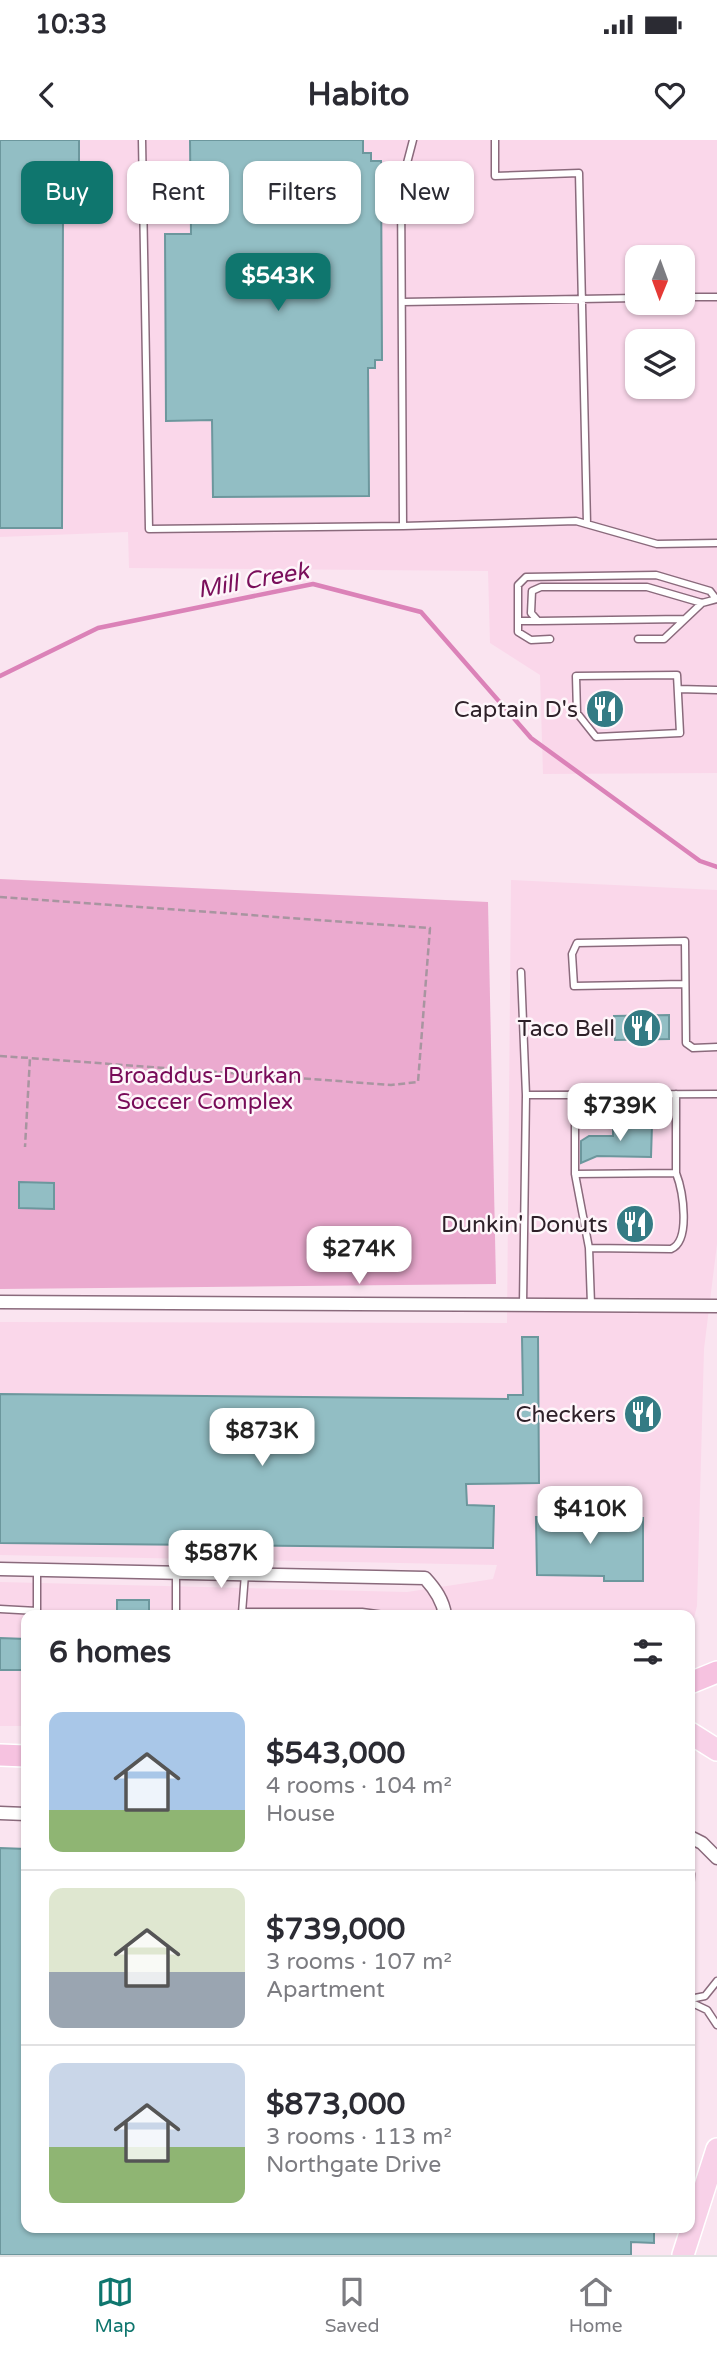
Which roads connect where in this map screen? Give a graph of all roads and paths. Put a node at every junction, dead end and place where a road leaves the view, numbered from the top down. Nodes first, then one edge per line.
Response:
1 (142, 140) edge
2 (413, 140) edge
3 (495, 140) edge
4 (695, 297) edge
5 (717, 297) edge
6 (625, 298) edge
7 (582, 299) junction
8 (401, 302) junction
9 (587, 524) junction
10 (403, 526) junction
11 (717, 543) edge
12 (717, 599) edge
13 (702, 603) junction
14 (684, 619) junction
15 (518, 621) junction
16 (538, 621) junction
17 (550, 639) dead end
18 (638, 639) dead end
19 (678, 689) junction
20 (717, 690) edge
21 (0, 897) edge
22 (521, 972) dead end
23 (685, 984) junction
24 (717, 1047) edge
25 (0, 1056) edge
26 (30, 1058) junction
27 (575, 1094) junction
28 (676, 1094) junction
29 (717, 1094) edge
30 (526, 1095) junction
31 (25, 1147) dead end
32 (676, 1173) junction
33 (575, 1174) junction
34 (589, 1248) junction
35 (0, 1302) edge
36 (523, 1304) junction
37 (591, 1304) junction
38 (717, 1306) edge
39 (0, 1569) edge
40 (37, 1570) junction
41 (176, 1573) junction
42 (245, 1574) junction
43 (0, 1609) edge
44 (21, 1610) edge
45 (37, 1610) edge
46 (177, 1610) edge
47 (242, 1610) edge
48 (444, 1610) edge
49 (717, 1672) edge
50 (695, 1681) edge
51 (695, 1736) edge
52 (717, 1750) edge
53 (0, 1755) edge
54 (21, 1756) edge
55 (0, 1813) edge
56 (21, 1814) edge
57 (695, 1840) edge
58 (717, 1858) edge
59 (717, 1981) edge
60 (695, 1999) edge
61 (695, 2004) edge
62 (717, 2025) edge
63 (717, 2149) edge
64 (695, 2220) edge
65 (691, 2233) edge
66 (684, 2255) edge

1 - 10 lane
2 - 8 lane
3 - 7 lane
4 - 5 lane
6 - 7 lane
7 - 8 lane
7 - 9 lane
8 - 10 lane
9 - 10 lane
9 - 11 lane
12 - 13 lane
12 - 15 lane
13 - 14 lane
13 - 16 lane
14 - 16 lane
14 - 18 lane
15 - 16 lane
15 - 17 lane
19 - 19 lane
19 - 20 lane
21 - 26 path
22 - 30 lane
23 - 23 lane
23 - 24 lane
25 - 26 path
26 - 31 path
27 - 28 lane
27 - 30 lane
27 - 33 lane
28 - 29 lane
28 - 32 lane
30 - 36 lane
32 - 33 lane
32 - 34 lane
33 - 34 lane
34 - 37 lane
35 - 36 street
36 - 37 street
37 - 38 street
39 - 40 street
40 - 41 street
40 - 45 lane
41 - 42 street
41 - 46 lane
42 - 47 lane
42 - 48 street
43 - 44 lane
49 - 50 highway
51 - 52 main road
53 - 54 highway
55 - 56 street
57 - 58 street
59 - 60 lane
61 - 62 lane
63 - 64 main road
65 - 66 main road

